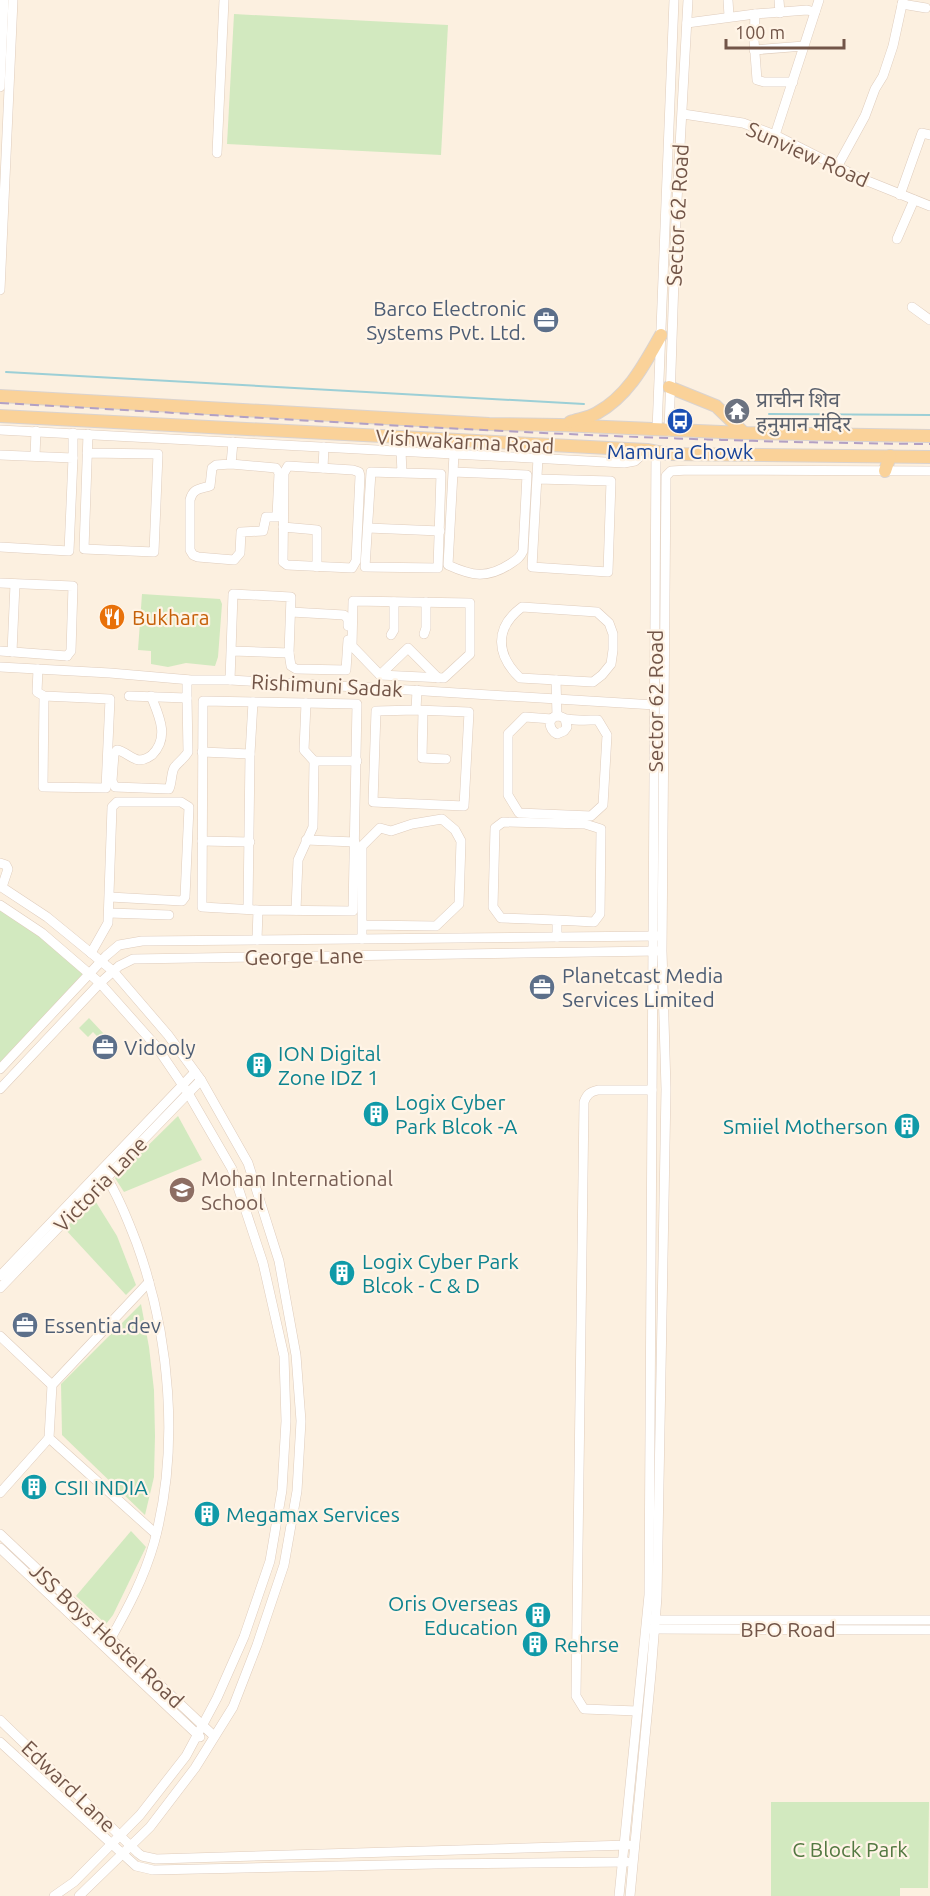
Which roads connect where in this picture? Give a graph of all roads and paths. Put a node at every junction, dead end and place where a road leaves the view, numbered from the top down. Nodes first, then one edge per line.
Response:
1 (4, 0) edge
2 (13, 0) edge
3 (224, 0) edge
4 (674, 0) edge
5 (688, 0) edge
6 (728, 0) edge
7 (779, 0) edge
8 (819, 0) edge
9 (902, 2) edge
10 (926, 8) dead end
11 (815, 12) junction
12 (780, 13) junction
13 (755, 14) junction
14 (729, 16) junction
15 (687, 23) junction
16 (804, 46) junction
17 (754, 50) junction
18 (793, 82) junction
19 (0, 87) edge
20 (670, 102) junction
21 (683, 102) junction
22 (683, 114) junction
23 (775, 135) junction
24 (930, 135) edge
25 (217, 153) dead end
26 (837, 167) junction
27 (900, 195) junction
28 (914, 200) junction
29 (930, 206) edge
30 (897, 239) dead end
31 (0, 290) edge
32 (912, 307) dead end
33 (930, 320) edge
34 (661, 335) junction
35 (669, 387) junction
36 (0, 396) edge
37 (310, 413) junction
38 (329, 414) junction
39 (0, 416) edge
40 (560, 425) junction
41 (0, 430) edge
42 (36, 431) junction
43 (663, 431) junction
44 (73, 433) junction
45 (310, 433) junction
46 (744, 433) junction
47 (88, 434) junction
48 (328, 434) junction
49 (924, 436) edge
50 (159, 438) junction
51 (233, 442) junction
52 (324, 447) junction
53 (652, 450) junction
54 (401, 451) junction
55 (87, 453) junction
56 (454, 453) junction
57 (158, 454) junction
58 (0, 455) edge
59 (760, 455) junction
60 (35, 456) junction
61 (890, 456) junction
62 (924, 457) edge
63 (72, 458) junction
64 (538, 458) junction
65 (231, 464) junction
66 (323, 468) junction
67 (761, 469) junction
68 (885, 471) junction
69 (930, 471) edge
70 (453, 472) junction
71 (402, 473) junction
72 (537, 479) junction
73 (283, 527) junction
74 (368, 528) junction
75 (440, 531) junction
76 (0, 547) edge
77 (317, 567) junction
78 (0, 583) edge
79 (15, 584) junction
80 (394, 602) junction
81 (426, 602) junction
82 (660, 606) junction
83 (291, 612) junction
84 (423, 634) dead end
85 (391, 635) dead end
86 (0, 651) edge
87 (231, 651) junction
88 (12, 652) junction
89 (289, 653) junction
90 (67, 656) junction
91 (0, 667) edge
92 (38, 669) junction
93 (74, 671) junction
94 (380, 675) junction
95 (410, 676) junction
96 (438, 678) junction
97 (187, 680) junction
98 (230, 680) junction
99 (556, 680) junction
100 (417, 690) junction
101 (44, 696) junction
102 (129, 696) dead end
103 (151, 696) junction
104 (187, 698) junction
105 (557, 699) junction
106 (253, 702) junction
107 (306, 703) junction
108 (655, 705) junction
109 (422, 711) junction
110 (558, 718) junction
111 (202, 752) junction
112 (250, 753) junction
113 (446, 759) dead end
114 (314, 760) junction
115 (357, 761) junction
116 (306, 840) junction
117 (202, 841) junction
118 (250, 842) junction
119 (355, 842) junction
120 (0, 863) edge
121 (1, 887) edge
122 (110, 897) junction
123 (0, 905) edge
124 (253, 909) junction
125 (296, 910) junction
126 (109, 913) junction
127 (169, 915) dead end
128 (557, 920) junction
129 (362, 925) junction
130 (658, 936) junction
131 (557, 937) junction
132 (362, 939) junction
133 (257, 940) junction
134 (658, 951) junction
135 (91, 953) junction
136 (101, 961) junction
137 (113, 971) junction
138 (90, 974) junction
139 (100, 983) junction
140 (0, 1069) edge
141 (198, 1076) junction
142 (0, 1089) edge
143 (186, 1089) junction
144 (652, 1090) junction
145 (104, 1174) junction
146 (0, 1276) edge
147 (149, 1282) junction
148 (0, 1288) edge
149 (0, 1336) edge
150 (52, 1384) junction
151 (49, 1438) junction
152 (0, 1493) edge
153 (0, 1534) edge
154 (156, 1534) junction
155 (0, 1548) edge
156 (930, 1620) edge
157 (85, 1621) junction
158 (650, 1625) junction
159 (930, 1630) edge
160 (111, 1638) junction
161 (637, 1711) junction
162 (0, 1720) edge
163 (203, 1725) junction
164 (198, 1735) junction
165 (214, 1736) junction
166 (0, 1742) edge
167 (209, 1745) junction
168 (120, 1835) junction
169 (112, 1843) junction
170 (624, 1845) junction
171 (635, 1845) junction
172 (135, 1849) junction
173 (123, 1854) junction
174 (622, 1862) junction
175 (633, 1862) junction
176 (54, 1896) edge
177 (79, 1896) edge
178 (619, 1896) edge
179 (630, 1896) edge

1 - 19 street
2 - 31 street
3 - 25 street
4 - 20 street, Sector 62 Road
5 - 15 street, Sector 62 Road
6 - 14 street
7 - 12 street
8 - 11 street
9 - 10 street
9 - 26 street
11 - 12 street
11 - 16 street
12 - 13 street
13 - 14 street
13 - 17 street
14 - 15 street
15 - 21 street, Sector 62 Road
16 - 17 street
16 - 18 street
17 - 18 street
18 - 23 street
20 - 21 street
20 - 34 street, Sector 62 Road
21 - 22 street, Sector 62 Road
22 - 23 street, Sunview Road
22 - 35 street, Sector 62 Road
23 - 26 street, Sunview Road
24 - 27 street
26 - 27 street, Sunview Road
27 - 28 street, Sunview Road
28 - 29 street, Sunview Road
28 - 30 street
32 - 33 street
34 - 40 main road
34 - 43 street, Sector 62 Road
35 - 43 street, Sector 62 Road
35 - 46 main road
36 - 37 main road, Vishwakarma Road
37 - 38 main road, Vishwakarma Road
37 - 45 main road
38 - 40 main road, Vishwakarma Road
38 - 48 main road
39 - 45 main road, Vishwakarma Road
40 - 43 main road, Vishwakarma Road
41 - 42 street
42 - 44 street
42 - 60 street
43 - 46 main road, Vishwakarma Road
44 - 47 street
44 - 63 street
45 - 48 main road, Vishwakarma Road
46 - 49 main road, Vishwakarma Road
47 - 50 street
47 - 55 street
48 - 53 main road, Vishwakarma Road
49 - 62 main road
50 - 51 street
50 - 57 street
51 - 52 street
51 - 65 street
52 - 54 street
52 - 66 street
53 - 59 main road, Vishwakarma Road
53 - 64 street
53 - 82 street, Sector 62 Road
54 - 56 street
54 - 71 street
55 - 57 street
55 - 57 street
56 - 64 street
56 - 70 street
58 - 60 street
59 - 61 main road, Vishwakarma Road
59 - 67 main road
60 - 63 street
61 - 62 main road, Vishwakarma Road
61 - 68 main road
63 - 76 street
64 - 72 street
65 - 65 street
66 - 73 street
66 - 77 street
67 - 68 street
67 - 82 street, Sector 62 Road
68 - 69 street
70 - 70 street
71 - 74 street
71 - 75 street
72 - 72 street
73 - 77 street
73 - 77 street
74 - 75 street
74 - 75 street
78 - 79 street
79 - 88 street
79 - 90 street
80 - 81 street
80 - 85 street
80 - 94 street
81 - 84 street
81 - 96 street
82 - 108 street, Sector 62 Road
82 - 130 street, Sector 62 Road
83 - 87 street
83 - 89 street
83 - 89 street
86 - 88 street
87 - 89 street
87 - 98 street
88 - 90 street
90 - 93 street
91 - 92 street, Rishimuni Sadak
92 - 93 street, Rishimuni Sadak
92 - 101 street
93 - 97 street, Rishimuni Sadak
94 - 95 street
94 - 96 street
95 - 96 street
95 - 100 street
97 - 98 street, Rishimuni Sadak
97 - 104 street
98 - 100 street, Rishimuni Sadak
99 - 99 street
99 - 105 street
100 - 105 street, Rishimuni Sadak
100 - 109 street
101 - 101 street
102 - 103 street
103 - 104 street
103 - 104 street
105 - 108 street, Rishimuni Sadak
105 - 110 street
106 - 107 street
106 - 111 street
106 - 112 street
107 - 114 street
107 - 115 street
108 - 130 street, Sector 62 Road
109 - 109 street
109 - 113 street
110 - 110 street
111 - 112 street
111 - 117 street
112 - 118 street
114 - 115 street
114 - 116 street
115 - 119 street
116 - 119 street
116 - 125 street
117 - 118 street
117 - 124 street
118 - 124 street
119 - 125 street
120 - 121 street
121 - 135 street
122 - 122 street
122 - 126 street
123 - 138 street
124 - 125 street
124 - 133 street
126 - 127 street
126 - 135 street
128 - 128 street
128 - 131 street
129 - 129 street
129 - 132 street
130 - 131 street, George Lane
130 - 134 street, Sector 62 Road
131 - 132 street, George Lane
132 - 133 street, George Lane
133 - 136 street, George Lane
134 - 137 street, George Lane
134 - 144 street
134 - 158 street
135 - 136 street
136 - 137 street
136 - 138 street, George Lane
137 - 139 street, George Lane
137 - 141 street
138 - 139 street
138 - 140 street, George Lane
139 - 142 street, George Lane
139 - 143 street
141 - 143 street, Victoria Lane
141 - 165 street
143 - 145 street, Victoria Lane
143 - 163 street
144 - 158 street
144 - 161 street
145 - 146 street, Victoria Lane
145 - 147 street
145 - 148 street, Victoria Lane
147 - 150 street
147 - 154 street
149 - 150 street
150 - 151 street
151 - 152 street
151 - 154 street
153 - 157 street, JSS Boys Hostel Road
154 - 160 street
155 - 157 street, JSS Boys Hostel Road
156 - 158 street, BPO Road
157 - 160 street, JSS Boys Hostel Road
157 - 164 street, JSS Boys Hostel Road
158 - 159 street, BPO Road
158 - 161 street
158 - 171 street
160 - 163 street, JSS Boys Hostel Road
161 - 170 street
162 - 168 street, Edward Lane
163 - 164 street
163 - 165 street, JSS Boys Hostel Road
164 - 167 street, JSS Boys Hostel Road
164 - 168 street
165 - 167 street
166 - 169 street, Edward Lane
167 - 172 street
168 - 169 street
168 - 172 street, Edward Lane
169 - 173 street, Edward Lane
169 - 176 street
170 - 171 street
170 - 172 street
170 - 174 street
171 - 175 street
172 - 173 street
173 - 174 street, Edward Lane
173 - 177 street
174 - 175 street
174 - 178 street
175 - 179 street

